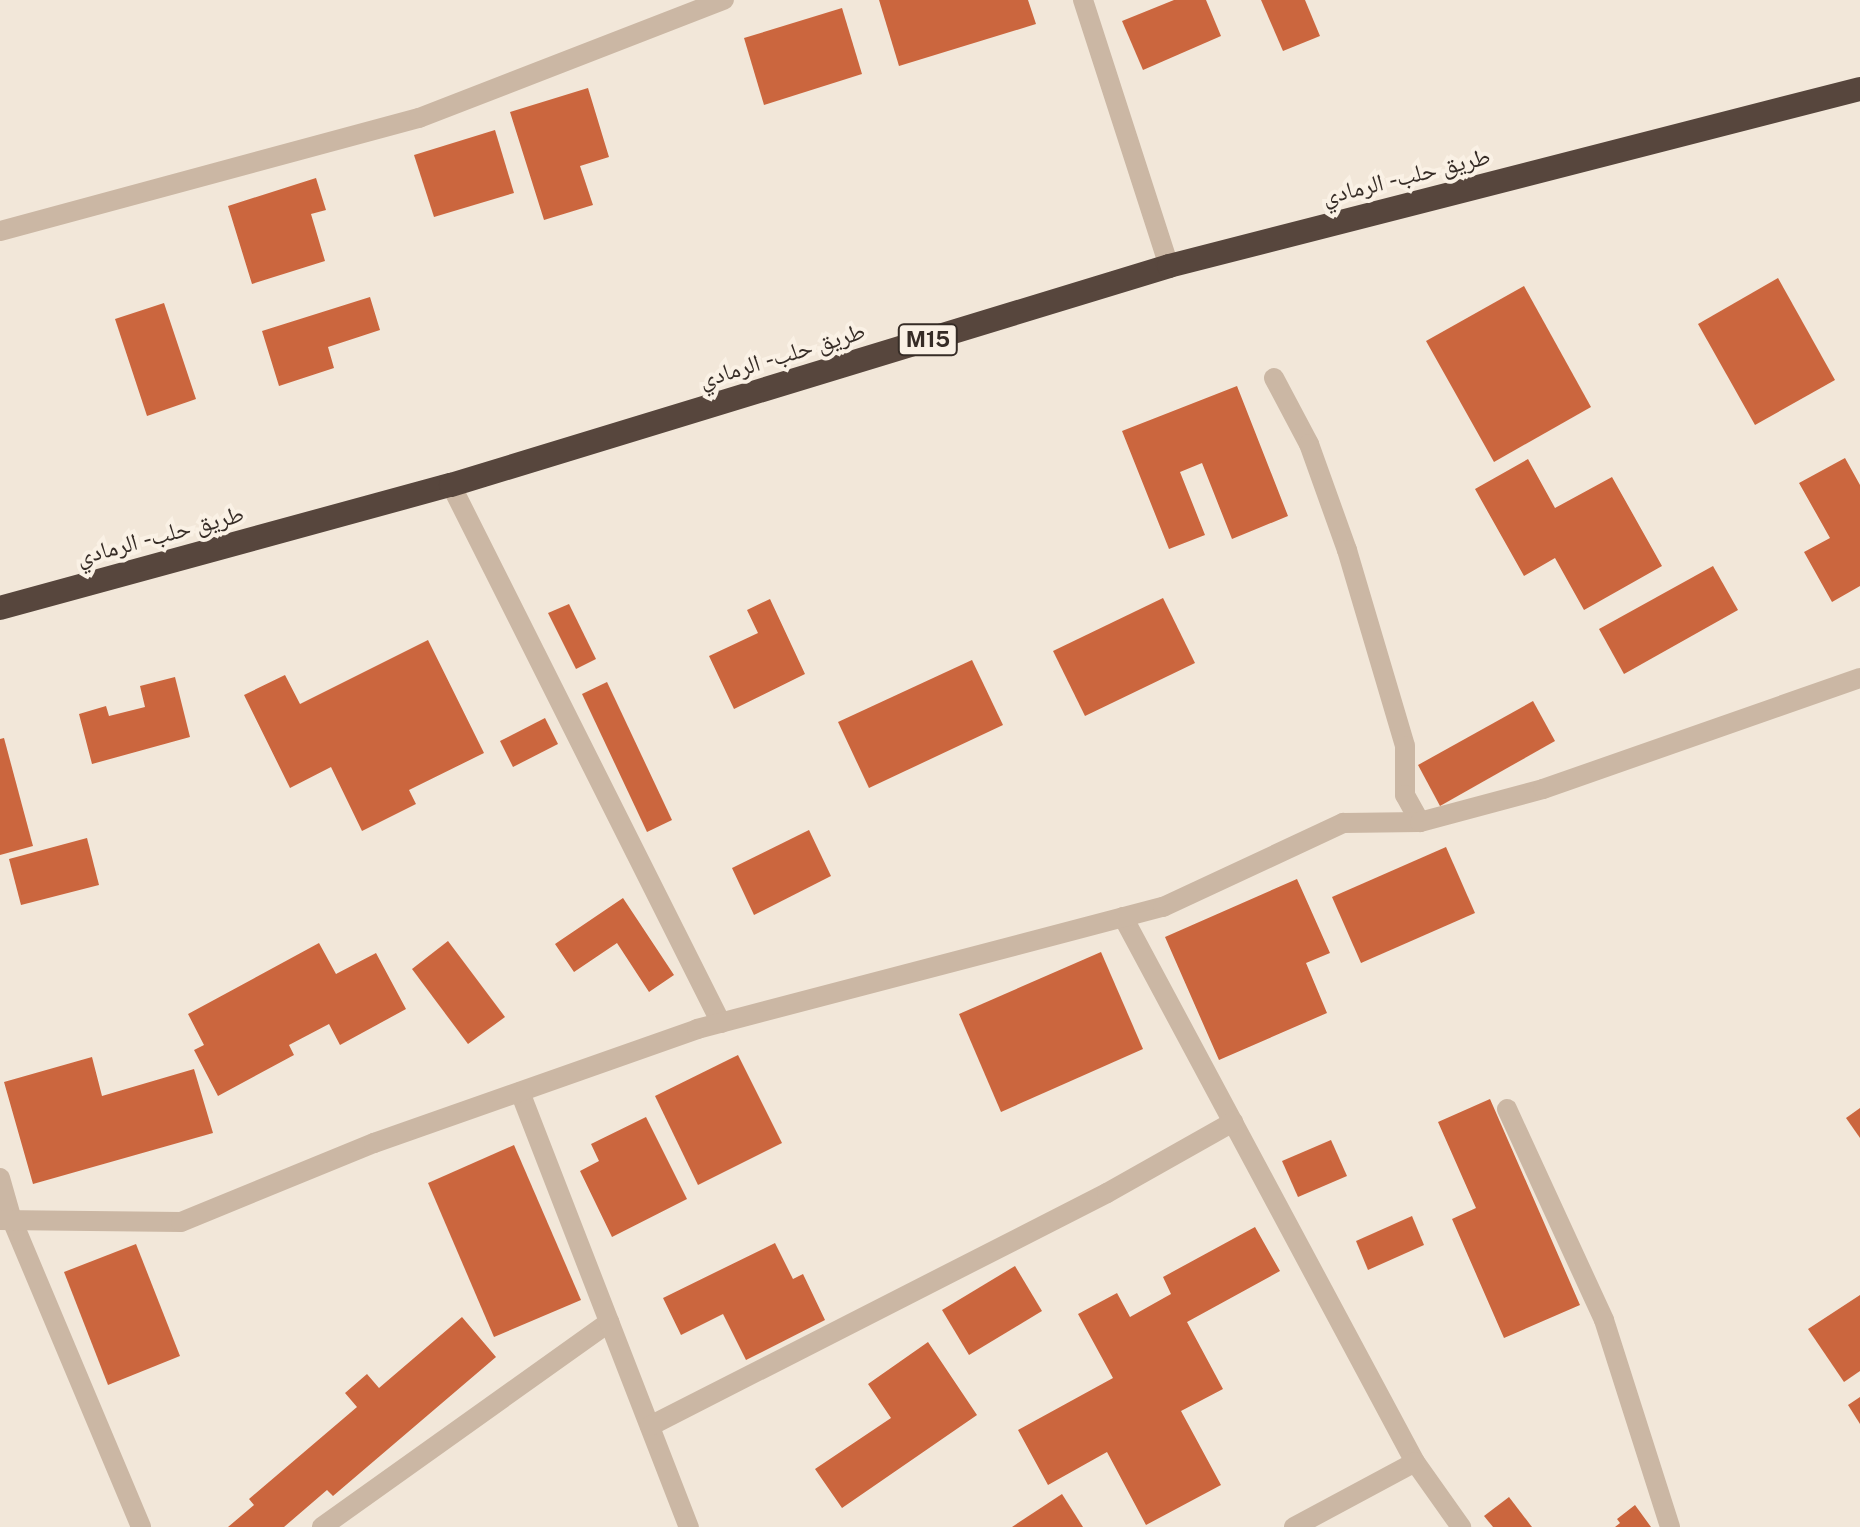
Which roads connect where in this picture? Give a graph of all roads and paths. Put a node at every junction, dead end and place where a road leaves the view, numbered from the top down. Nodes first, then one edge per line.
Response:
1 (724, 0) edge
2 (1083, 0) edge
3 (1860, 89) edge
4 (0, 231) edge
5 (1169, 266) junction
6 (1274, 378) dead end
7 (451, 485) junction
8 (0, 608) edge
9 (1860, 678) edge
10 (1420, 822) junction
11 (1123, 917) junction
12 (721, 1023) junction
13 (520, 1092) junction
14 (1507, 1109) dead end
15 (1233, 1122) junction
16 (0, 1178) edge
17 (6, 1220) edge
18 (609, 1322) junction
19 (650, 1426) junction
20 (1415, 1462) junction
21 (141, 1527) edge
22 (322, 1527) edge
23 (689, 1527) edge
24 (1294, 1527) edge
25 (1461, 1527) edge
26 (1670, 1527) edge

1 - 4 street
2 - 5 street
3 - 5 highway, طريق حلب - الرمادي / M15
5 - 7 highway, طريق حلب - الرمادي / M15
6 - 10 street
7 - 8 highway, طريق حلب - الرمادي / M15
7 - 12 street
9 - 10 street
10 - 11 street
11 - 12 street
11 - 15 street
12 - 13 street
13 - 17 street
13 - 18 street
14 - 26 street
15 - 19 street
15 - 20 street
16 - 17 street
17 - 21 street
18 - 19 street
18 - 22 street
19 - 23 street
20 - 24 street
20 - 25 street

